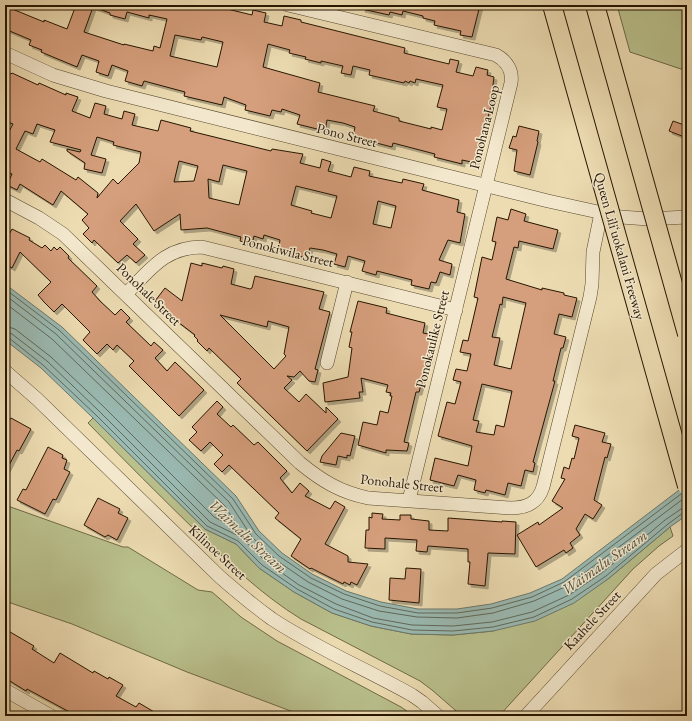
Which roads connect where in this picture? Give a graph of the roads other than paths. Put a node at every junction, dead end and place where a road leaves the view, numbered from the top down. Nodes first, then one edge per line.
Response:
1 (288, 5) edge
2 (552, 5) edge
3 (595, 5) edge
4 (5, 53) edge
5 (486, 186) junction
6 (5, 200) edge
7 (601, 213) junction
8 (687, 217) edge
9 (347, 282) junction
10 (126, 294) junction
11 (456, 310) junction
12 (687, 334) edge
13 (327, 363) dead end
14 (5, 371) edge
15 (687, 486) edge
16 (409, 500) junction
17 (687, 550) edge
18 (5, 690) edge
19 (51, 716) edge
20 (438, 716) edge
21 (526, 716) edge

1 - 5 street, Ponohana Loop
2 - 15 highway, Queen Liliʻuokalani Freeway, bridge
3 - 12 highway, bridge
4 - 5 street, Pono Street
5 - 7 street, Pono Street
5 - 11 street, Ponokaulike Street
6 - 10 street, Ponohale Street
7 - 8 street, Pono Street
7 - 16 street, Ponohale Street
9 - 10 street, Ponokiwila Street
9 - 11 street, Ponokiwila Street
9 - 13 street
10 - 16 street, Ponohale Street
11 - 16 street, Ponokaulike Street
14 - 20 street, Kilinoe Street
17 - 21 street, Kaahele Street
18 - 19 street

